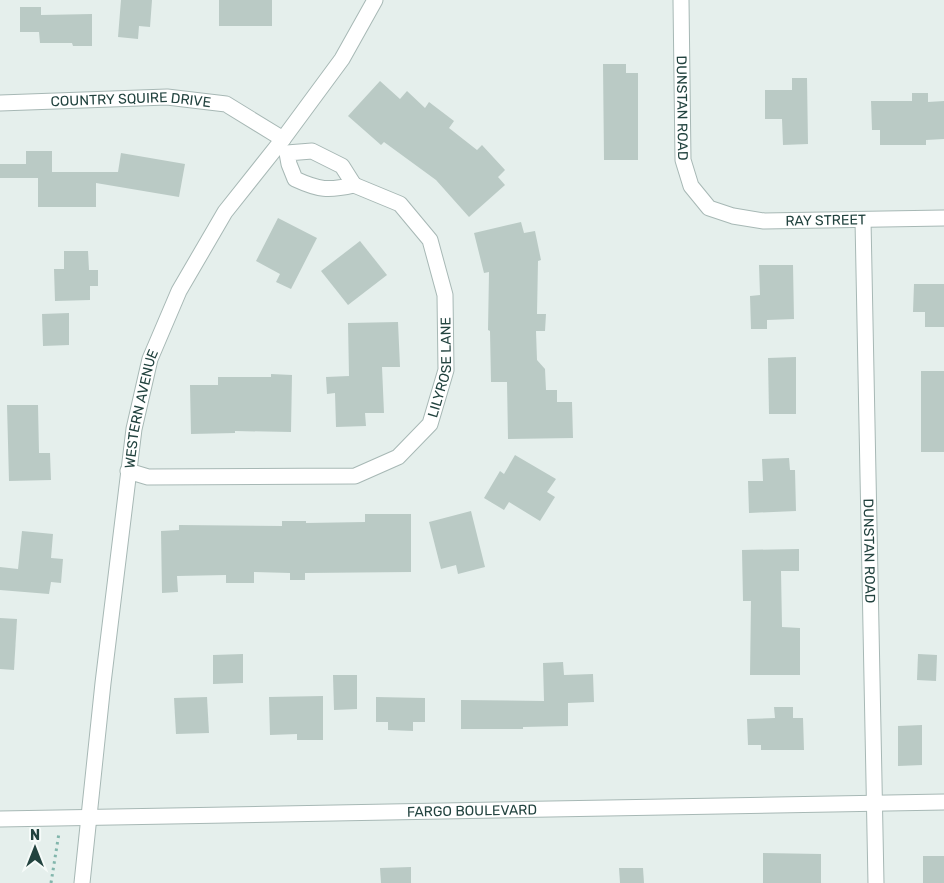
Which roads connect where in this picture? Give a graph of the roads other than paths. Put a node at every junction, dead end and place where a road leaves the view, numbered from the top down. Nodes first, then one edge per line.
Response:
1 (375, 0) edge
2 (681, 0) edge
3 (0, 103) edge
4 (282, 147) junction
5 (354, 185) junction
6 (709, 208) joint
7 (944, 218) edge
8 (863, 220) junction
9 (128, 471) junction
10 (944, 802) edge
11 (875, 804) junction
12 (89, 816) junction
13 (0, 819) edge
14 (82, 883) edge
15 (876, 883) edge

1 - 4 street, WESTERN AVENUE
2 - 6 street, DUNSTAN ROAD
3 - 4 street, COUNTRY SQUIRE DRIVE
4 - 5 street
4 - 5 street
4 - 9 street, WESTERN AVENUE
5 - 9 street, LILYROSE LANE
6 - 8 street, RAY STREET
7 - 8 street, RAY STREET
8 - 11 street, DUNSTAN ROAD
9 - 12 street, WESTERN AVENUE
10 - 11 street, FARGO BOULEVARD
11 - 12 street, FARGO BOULEVARD
11 - 15 street, DUNSTAN ROAD
12 - 13 street, FARGO BOULEVARD
12 - 14 street, WESTERN AVENUE

